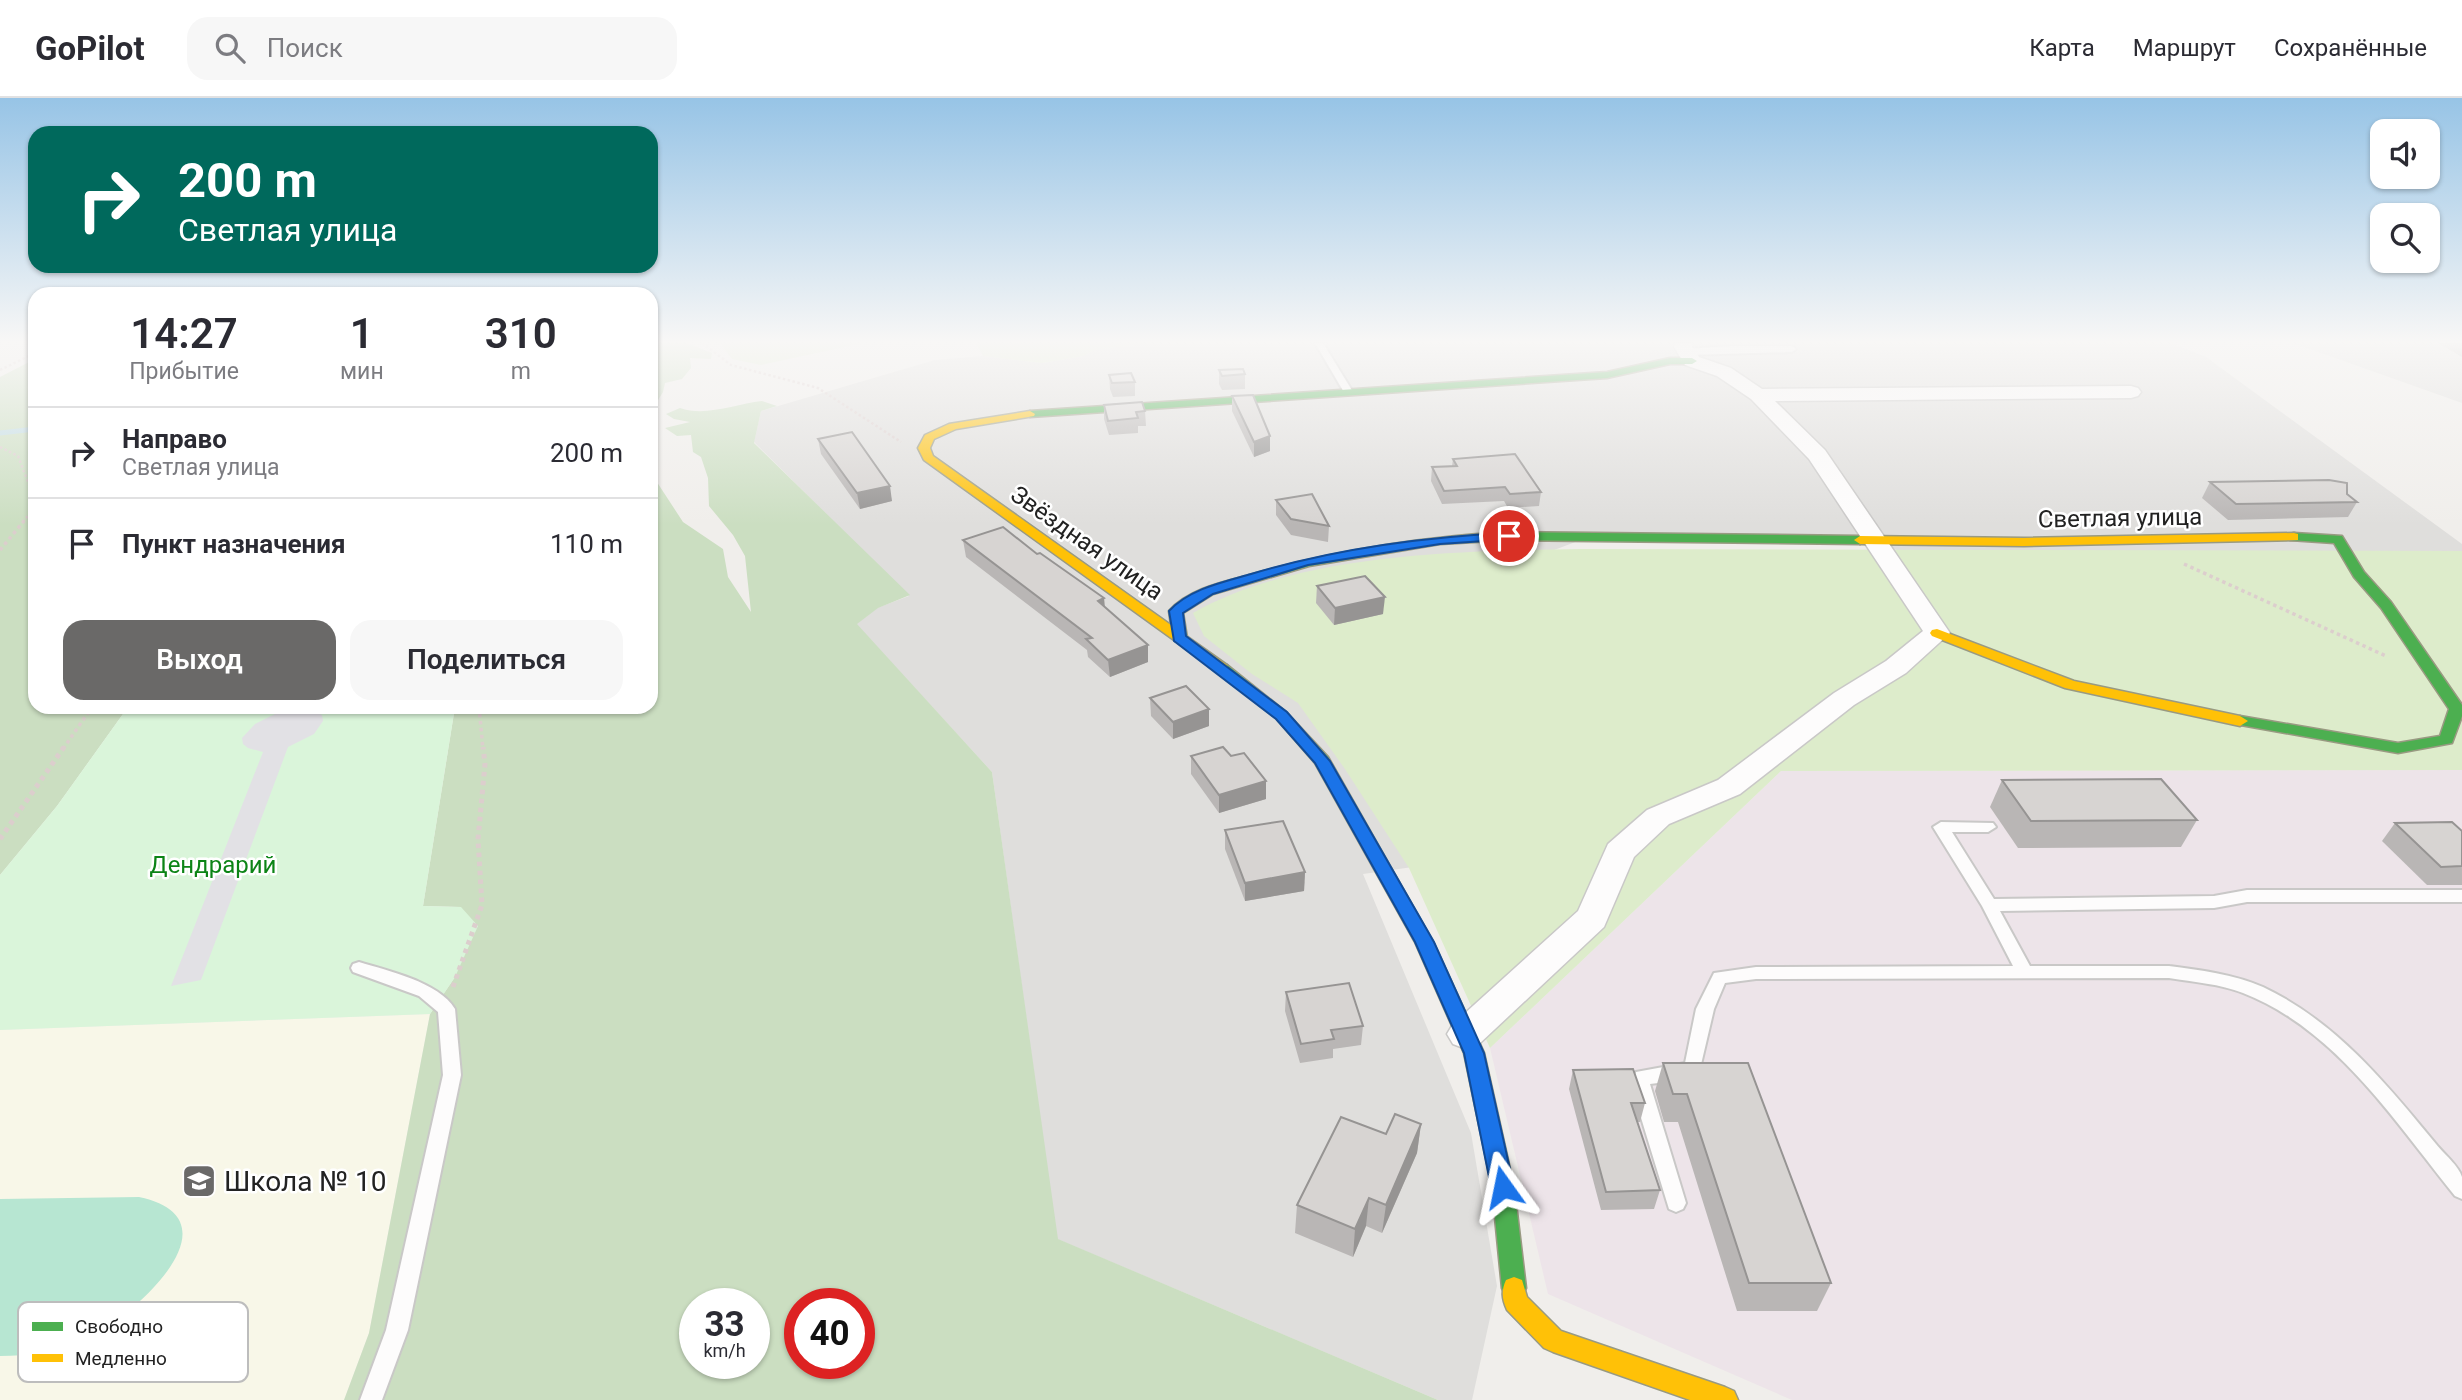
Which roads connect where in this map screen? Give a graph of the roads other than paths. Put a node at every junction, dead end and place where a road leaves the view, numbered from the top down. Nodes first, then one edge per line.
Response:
1 (1174, 404) edge
2 (1766, 404) edge
3 (1874, 541) junction
4 (1937, 633) junction
5 (1180, 638) junction
6 (1988, 827) dead end
7 (2462, 896) edge
8 (1989, 905) junction
9 (359, 968) dead end
10 (2025, 972) junction
11 (1466, 1034) junction
12 (2462, 1190) edge
13 (1676, 1203) dead end
14 (371, 1400) edge
15 (1726, 1400) edge

1 - 5 street, Звёздная улица
2 - 3 street
3 - 4 street
3 - 4 street, Светлая улица
3 - 5 street, Светлая улица
4 - 11 street
5 - 11 street, Звёздная улица
6 - 8 lane
7 - 8 lane
8 - 10 lane
9 - 14 lane
10 - 12 lane
10 - 13 lane
11 - 15 street, Звёздная улица

